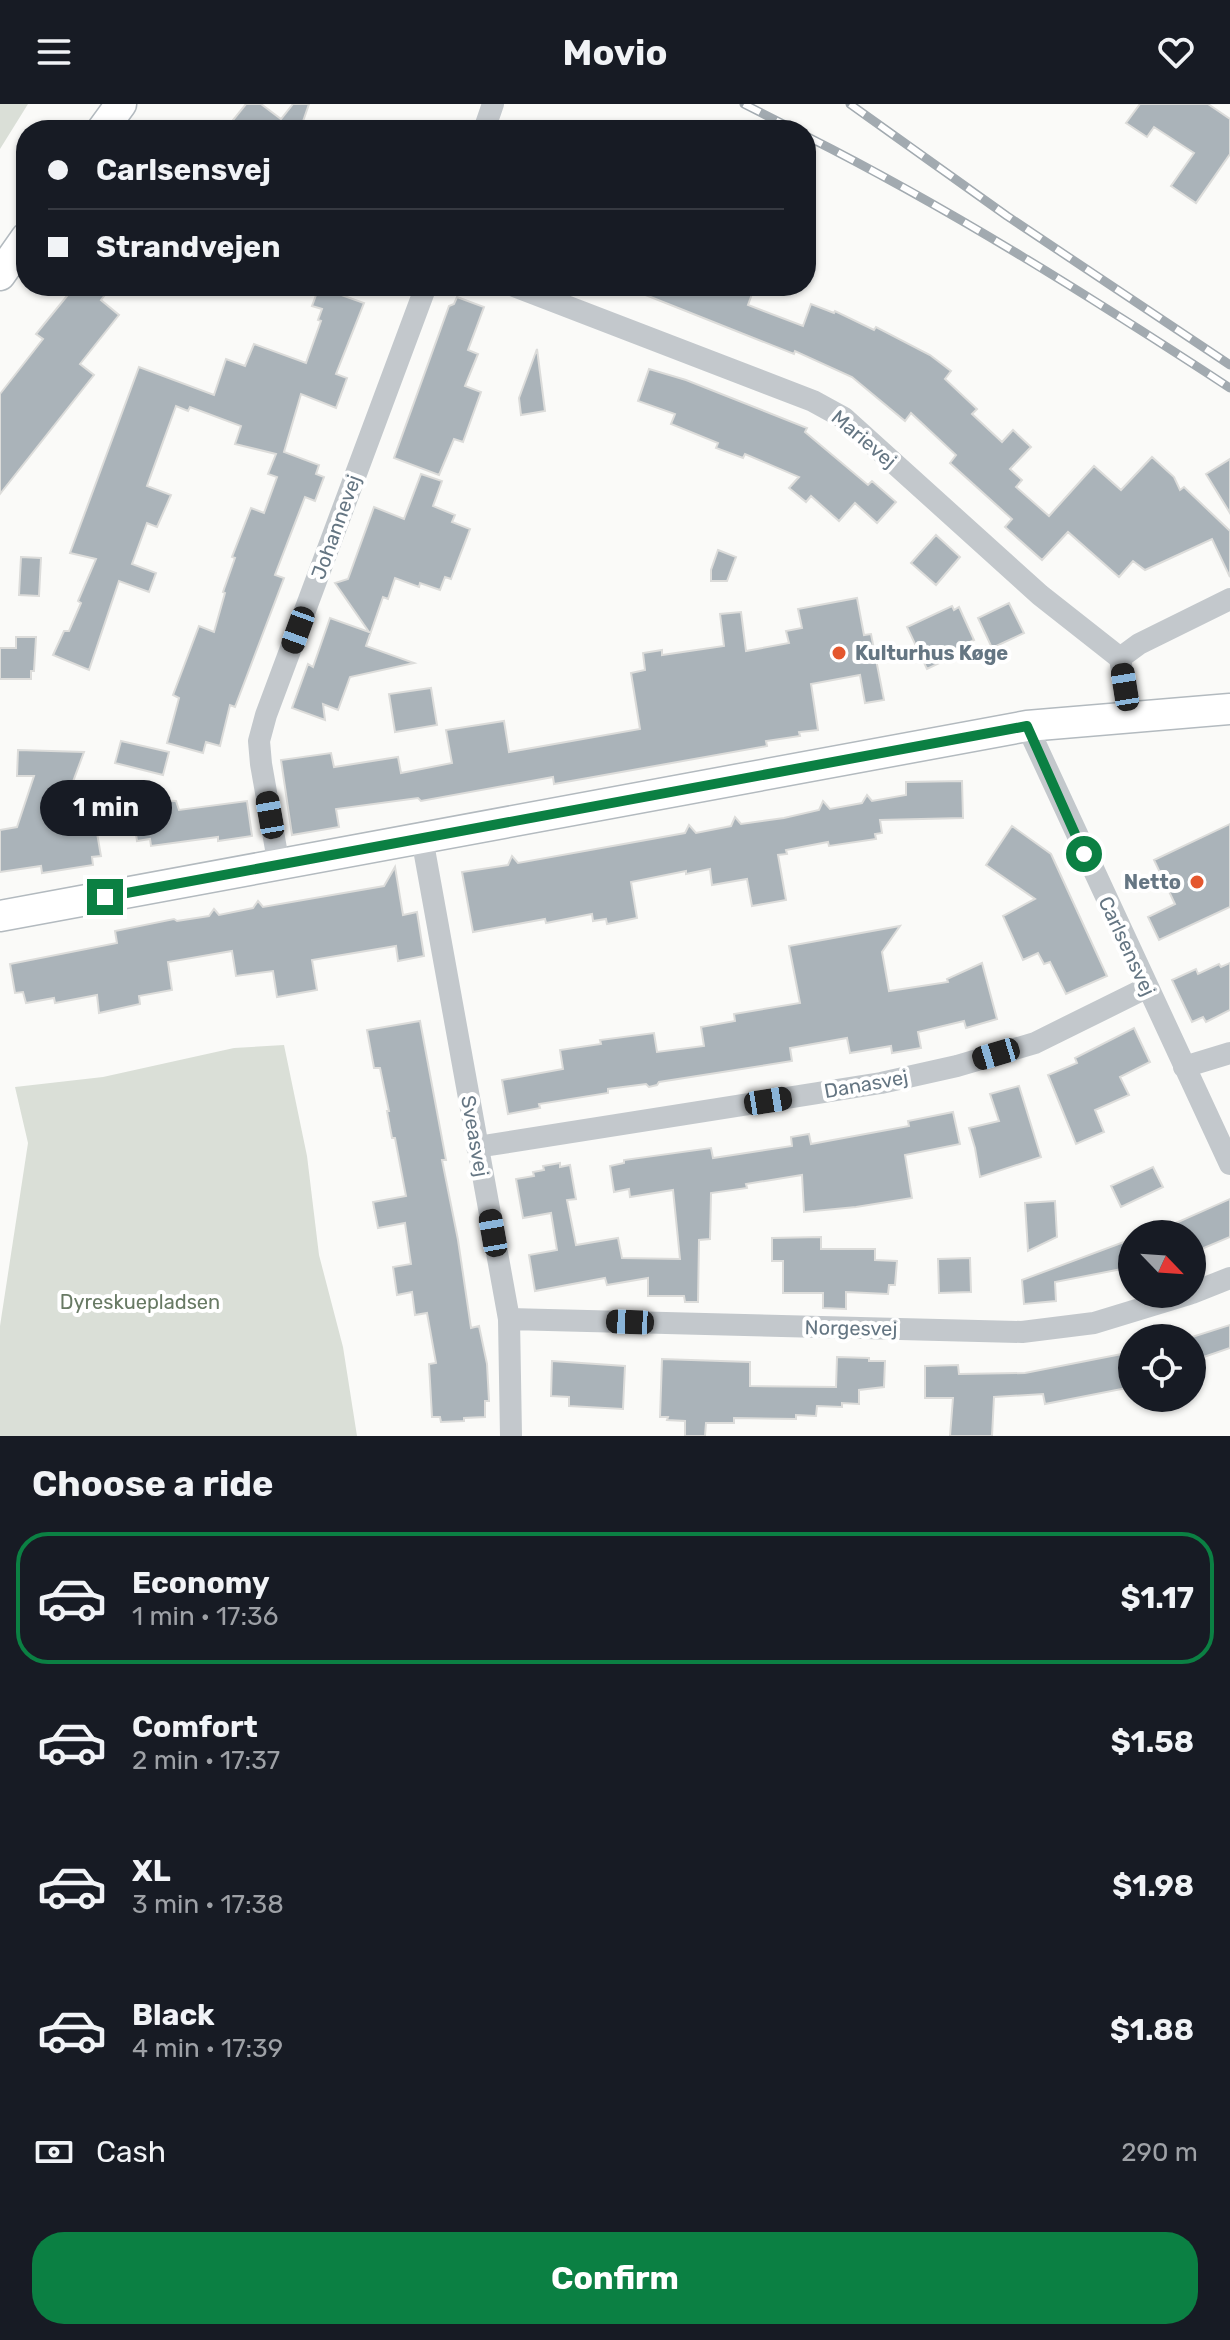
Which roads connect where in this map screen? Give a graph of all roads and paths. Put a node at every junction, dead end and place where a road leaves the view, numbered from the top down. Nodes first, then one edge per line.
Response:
1 (16, 252) edge
2 (0, 275) edge
3 (422, 296) edge
4 (540, 296) edge
5 (1230, 599) edge
6 (1120, 658) junction
7 (1230, 709) edge
8 (1129, 716) junction
9 (1027, 726) junction
10 (422, 838) junction
11 (279, 866) junction
12 (0, 916) edge
13 (1146, 988) junction
14 (1230, 1053) edge
15 (1184, 1067) junction
16 (477, 1147) junction
17 (1230, 1164) edge
18 (1230, 1278) edge
19 (1206, 1287) edge
20 (1142, 1308) edge
21 (509, 1319) junction
22 (511, 1436) edge

1 - 2 street
3 - 11 street, Johannevej
4 - 6 street, Marievej
5 - 6 street
6 - 8 street
7 - 8 street
8 - 9 street
9 - 10 street
9 - 13 street, Carlsensvej
10 - 11 street
10 - 16 street, Sveasvej
11 - 12 street
13 - 15 street, Carlsensvej
13 - 16 street, Danasvej
14 - 15 street
15 - 17 street, Carlsensvej
16 - 21 street, Sveasvej
18 - 19 street, Norgesvej
20 - 21 street, Norgesvej
21 - 22 street, Sveasvej

